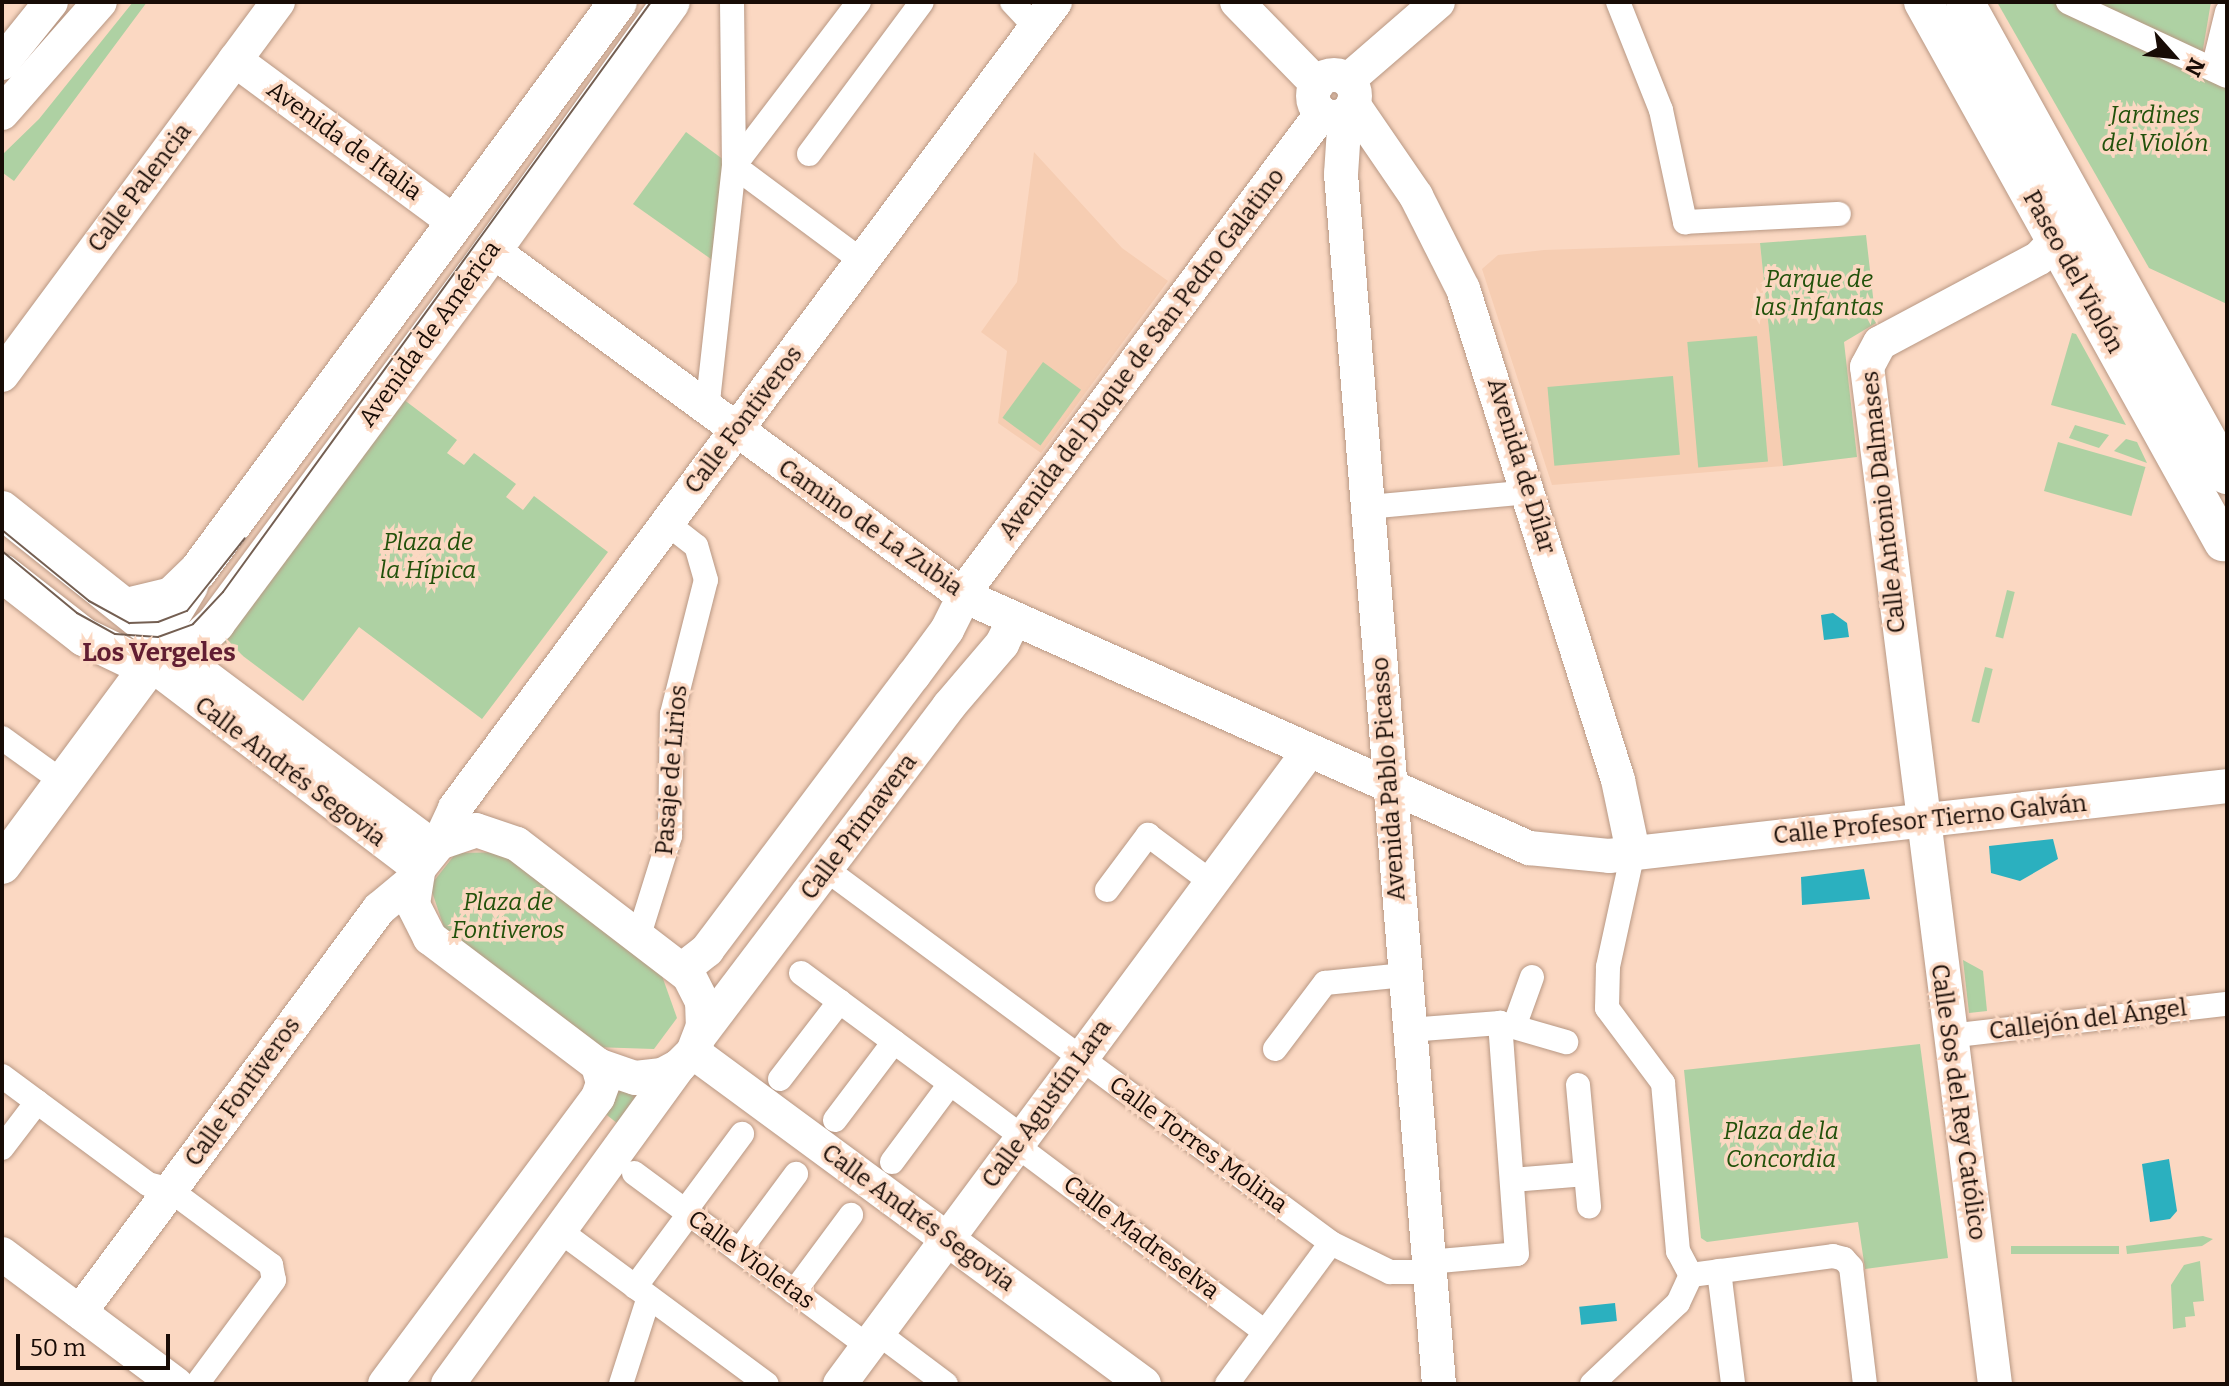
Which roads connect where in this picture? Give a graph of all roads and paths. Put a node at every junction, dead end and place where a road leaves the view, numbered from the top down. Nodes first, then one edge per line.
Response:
1 (51, 2) edge
2 (100, 2) edge
3 (278, 2) edge
4 (671, 2) edge
5 (732, 2) edge
6 (754, 2) edge
7 (859, 2) edge
8 (922, 2) edge
9 (1012, 2) edge
10 (1237, 2) edge
11 (1438, 2) edge
12 (1618, 2) edge
13 (1923, 2) edge
14 (1965, 2) edge
15 (2068, 2) edge
16 (612, 4) edge
17 (2227, 12) edge
18 (1046, 15) edge
19 (734, 28) junction
20 (235, 60) junction
21 (2, 63) edge
22 (2220, 72) edge
23 (1335, 102) junction
24 (2, 113) edge
25 (809, 154) dead end
26 (739, 170) junction
27 (2073, 198) junction
28 (1839, 214) dead end
29 (454, 222) junction
30 (2056, 240) junction
31 (492, 250) junction
32 (862, 261) junction
33 (2, 375) edge
34 (699, 405) junction
35 (735, 431) junction
36 (2227, 475) edge
37 (1530, 492) junction
38 (1368, 507) junction
39 (2, 510) edge
40 (667, 523) junction
41 (2223, 542) dead end
42 (198, 571) junction
43 (2, 573) edge
44 (964, 596) junction
45 (127, 607) junction
46 (1014, 619) junction
47 (947, 630) junction
48 (177, 654) junction
49 (987, 661) junction
50 (913, 676) junction
51 (949, 706) junction
52 (1385, 730) junction
53 (2, 738) edge
54 (1320, 756) junction
55 (63, 782) junction
56 (2227, 786) edge
57 (1389, 789) junction
58 (1921, 821) junction
59 (1633, 852) junction
60 (427, 859) junction
61 (2, 865) edge
62 (827, 870) junction
63 (1211, 882) junction
64 (1107, 890) dead end
65 (639, 935) junction
66 (683, 969) junction
67 (801, 973) dead end
68 (1405, 975) junction
69 (1532, 977) dead end
70 (840, 1001) junction
71 (2227, 1004) edge
72 (1507, 1025) junction
73 (1409, 1030) junction
74 (1949, 1036) junction
75 (894, 1042) junction
76 (1566, 1042) dead end
77 (1275, 1049) dead end
78 (691, 1051) junction
79 (1081, 1058) junction
80 (598, 1065) junction
81 (2, 1076) edge
82 (780, 1079) dead end
83 (950, 1084) junction
84 (1578, 1085) dead end
85 (37, 1102) junction
86 (835, 1120) dead end
87 (742, 1134) dead end
88 (1020, 1141) junction
89 (2, 1148) edge
90 (892, 1162) dead end
91 (634, 1173) dead end
92 (796, 1174) dead end
93 (1586, 1174) junction
94 (1512, 1180) junction
95 (170, 1190) junction
96 (1589, 1207) dead end
97 (687, 1212) junction
98 (851, 1215) dead end
99 (560, 1231) junction
100 (947, 1239) junction
101 (1331, 1243) junction
102 (739, 1251) junction
103 (2, 1254) edge
104 (1429, 1267) junction
105 (1719, 1271) junction
106 (1691, 1275) junction
107 (642, 1292) junction
108 (794, 1292) junction
109 (80, 1312) junction
110 (1265, 1332) junction
111 (873, 1340) junction
112 (1600, 1381) edge
113 (176, 1384) edge
114 (197, 1384) edge
115 (385, 1384) edge
116 (448, 1384) edge
117 (621, 1384) edge
118 (767, 1384) edge
119 (840, 1384) edge
120 (946, 1384) edge
121 (1144, 1384) edge
122 (1227, 1384) edge
123 (1439, 1384) edge
124 (1733, 1384) edge
125 (1865, 1384) edge
126 (1995, 1384) edge

1 - 21 main road
2 - 24 main road
3 - 20 main road, Calle Palencia
4 - 31 main road, Avenida de América
5 - 19 street
6 - 19 street
7 - 26 street
8 - 25 street
9 - 18 street
10 - 23 main road, Avenida de Dílar
11 - 23 main road, Avenida del Duque de San Pedro Galatino
12 - 28 street
13 - 30 main road, Paseo del Violón
14 - 27 main road, Paseo del Violón
15 - 22 street
16 - 29 main road, Avenida de América
17 - 22 street
18 - 32 main road, Calle Fontiveros
19 - 26 street
20 - 29 main road, Avenida de Italia
20 - 33 main road, Calle Palencia
23 - 37 main road, Avenida de Dílar
23 - 38 main road, Avenida Pablo Picasso
23 - 44 main road, Avenida del Duque de San Pedro Galatino
26 - 32 street
26 - 34 street
27 - 30 main road
27 - 36 main road, Paseo del Violón
29 - 31 main road
29 - 42 main road, Avenida de América
30 - 41 main road, Paseo del Violón
30 - 58 main road, Calle Antonio Dalmases
31 - 34 main road, Camino de La Zubia
31 - 48 main road, Avenida de América
32 - 35 main road, Calle Fontiveros
34 - 35 main road, Camino de La Zubia
35 - 40 main road, Calle Fontiveros
35 - 44 main road, Camino de La Zubia
37 - 38 street
37 - 59 main road, Avenida de Dílar
38 - 52 main road, Avenida Pablo Picasso
39 - 45 main road, Calle Andrés Segovia
40 - 60 main road, Calle Fontiveros
40 - 65 street, Pasaje de Lirios
42 - 45 main road, Avenida de América
42 - 48 main road
43 - 48 main road, Calle Andrés Segovia
44 - 46 main road, Camino de La Zubia
44 - 47 main road, Calle Primavera
45 - 48 main road, Calle Andrés Segovia
46 - 49 main road, Calle Primavera
46 - 54 main road, Camino de La Zubia
47 - 49 main road
47 - 50 main road, Calle Primavera
48 - 55 main road, Avenida de América
48 - 60 main road, Calle Andrés Segovia
48 - 60 main road, Calle Andrés Segovia
49 - 51 main road, Calle Primavera
50 - 51 main road
50 - 66 main road, Calle Primavera
51 - 62 main road, Calle Primavera
52 - 54 main road
52 - 57 main road, Avenida Pablo Picasso
53 - 55 street
54 - 57 main road, Camino de La Zubia
54 - 63 main road, Calle Agustín Lara
55 - 61 main road, Avenida de América
56 - 58 main road, Calle Profesor Tierno Galván
57 - 59 main road, Camino de La Zubia
57 - 68 main road, Avenida Pablo Picasso
58 - 59 main road, Calle Profesor Tierno Galván
58 - 74 main road, Calle Sos del Rey Católico
59 - 106 street
60 - 65 main road
60 - 80 main road
60 - 95 main road, Calle Fontiveros
62 - 78 main road, Calle Primavera
62 - 79 street, Calle Torres Molina
63 - 64 street
63 - 79 main road, Calle Agustín Lara
65 - 66 main road
66 - 78 main road
67 - 70 street, Calle Madreselva
68 - 73 main road, Avenida Pablo Picasso
68 - 77 street
69 - 72 street
70 - 75 street, Calle Madreselva
70 - 82 street
71 - 74 street, Callejón del Ángel
72 - 73 street
72 - 76 street
72 - 94 street
73 - 104 main road, Avenida Pablo Picasso
74 - 126 main road, Calle Sos del Rey Católico
75 - 83 street, Calle Madreselva
75 - 86 street
78 - 80 main road
78 - 99 main road, Calle Primavera
78 - 100 main road, Calle Andrés Segovia
79 - 88 main road, Calle Agustín Lara
79 - 101 street, Calle Torres Molina
80 - 115 main road
81 - 85 street
83 - 88 street, Calle Madreselva
83 - 90 street
84 - 93 street
85 - 89 street
85 - 95 street
87 - 97 street
88 - 100 main road, Calle Agustín Lara
88 - 110 street, Calle Madreselva
91 - 97 street, Calle Violetas
92 - 102 street
93 - 94 street
93 - 96 street
94 - 104 street, Calle Torres Molina
95 - 109 main road, Calle Fontiveros
95 - 114 street
97 - 102 street, Calle Violetas
97 - 107 street
98 - 108 street
99 - 107 street
99 - 116 main road, Calle Primavera
100 - 111 main road, Calle Agustín Lara
100 - 121 main road, Calle Andrés Segovia
101 - 104 street, Calle Torres Molina
101 - 110 street
102 - 108 street, Calle Violetas
103 - 109 main road
104 - 123 main road, Avenida Pablo Picasso
105 - 106 street
105 - 124 street
105 - 125 street
106 - 112 street
107 - 117 street
107 - 118 street
108 - 111 street, Calle Violetas
109 - 113 main road
110 - 122 street
111 - 119 main road, Calle Agustín Lara
111 - 120 street, Calle Violetas

